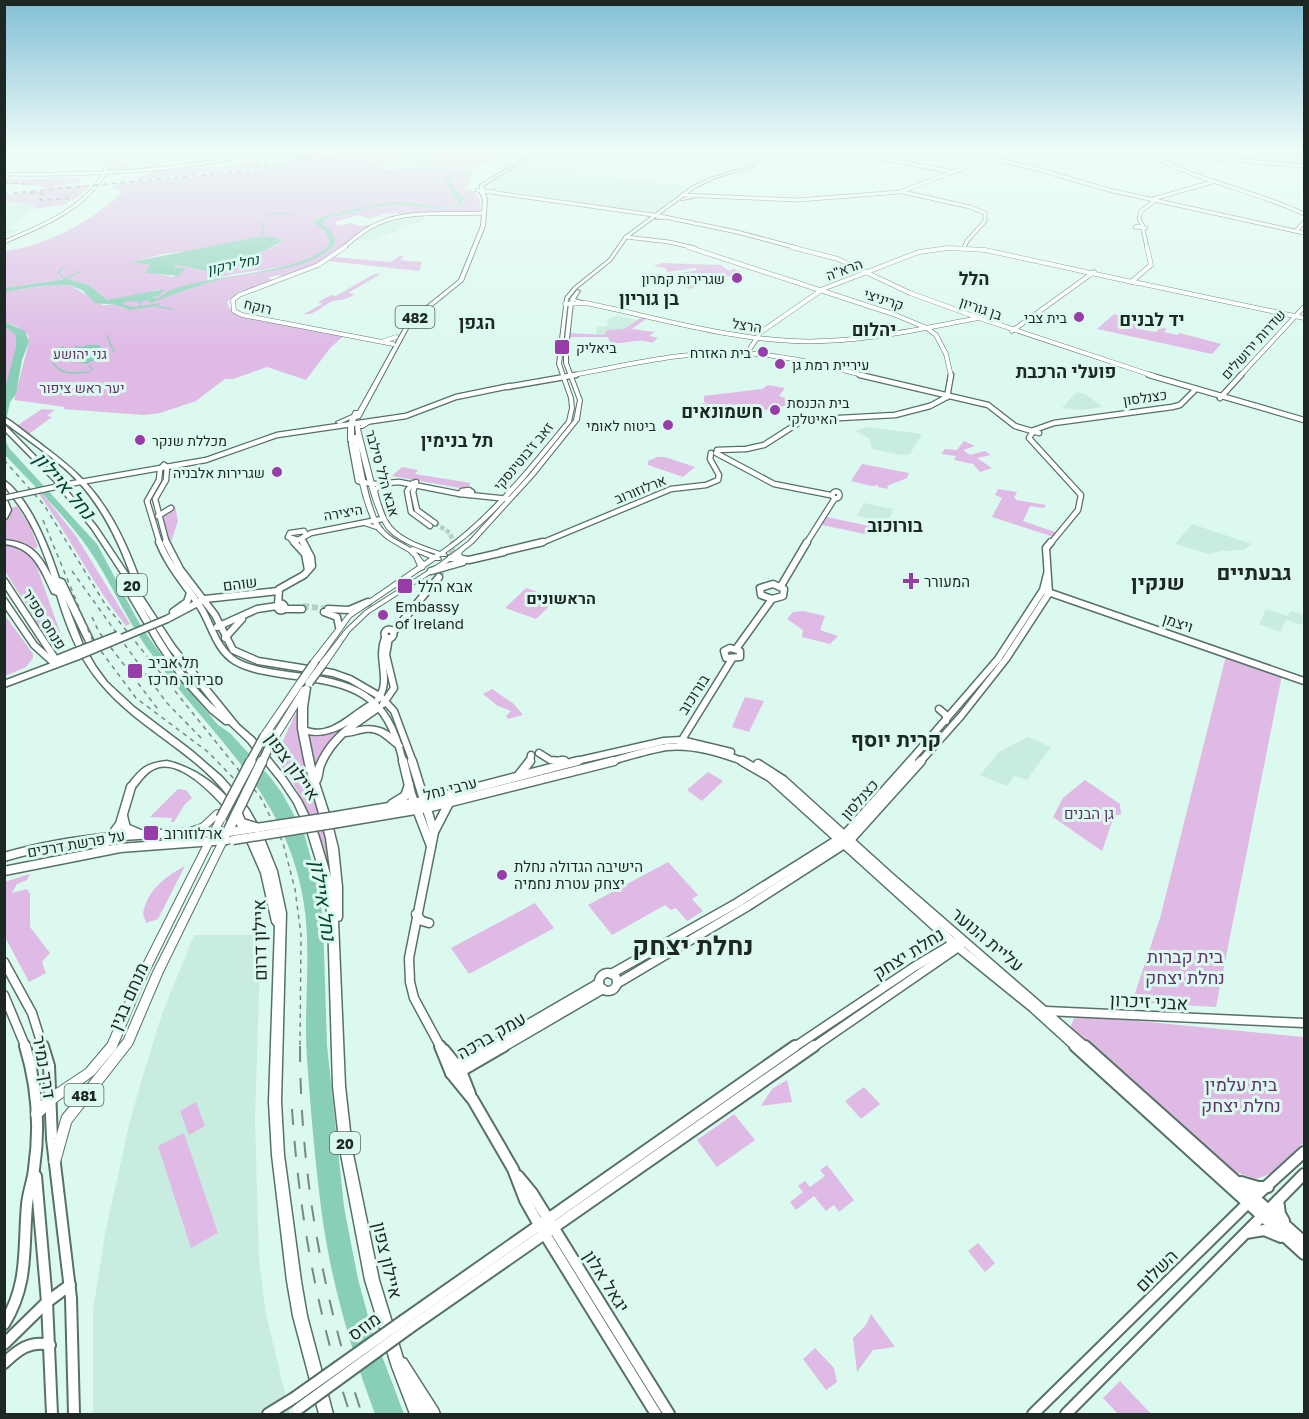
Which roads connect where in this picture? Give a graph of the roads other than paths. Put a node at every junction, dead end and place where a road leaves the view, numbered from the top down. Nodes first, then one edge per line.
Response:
1 (52, 215) edge
2 (58, 215) edge
3 (431, 215) edge
4 (481, 215) edge
5 (481, 215) edge
6 (653, 215) edge
7 (654, 215) edge
8 (985, 215) edge
9 (1140, 215) edge
10 (1224, 215) edge
11 (658, 216) junction
12 (668, 218) joint
13 (699, 224) junction
14 (1305, 224) edge
15 (1297, 231) junction
16 (1305, 232) edge
17 (630, 237) junction
18 (638, 237) joint
19 (4, 241) edge
20 (964, 248) junction
21 (864, 274) junction
22 (1094, 274) junction
23 (1132, 281) junction
24 (578, 288) junction
25 (821, 290) junction
26 (572, 301) junction
27 (586, 303) joint
28 (565, 304) junction
29 (1305, 307) edge
30 (1296, 315) junction
31 (977, 318) junction
32 (1305, 318) edge
33 (927, 328) junction
34 (1013, 331) junction
35 (755, 336) junction
36 (396, 337) junction
37 (379, 341) junction
38 (393, 344) junction
39 (746, 353) junction
40 (578, 375) joint
41 (563, 376) junction
42 (571, 378) junction
43 (371, 390) junction
44 (1194, 392) junction
45 (946, 395) junction
46 (1223, 397) junction
47 (1305, 420) edge
48 (369, 421) joint
49 (356, 422) junction
50 (340, 424) junction
51 (7, 425) edge
52 (1035, 432) junction
53 (255, 443) junction
54 (351, 443) junction
55 (251, 449) dead end
56 (715, 452) junction
57 (357, 457) junction
58 (165, 467) junction
59 (73, 481) junction
60 (4, 482) edge
61 (386, 482) joint
62 (371, 485) junction
63 (412, 486) junction
64 (469, 492) junction
65 (4, 498) edge
66 (504, 500) junction
67 (156, 503) junction
68 (1072, 505) dead end
69 (1078, 510) junction
70 (158, 516) junction
71 (604, 516) junction
72 (4, 518) edge
73 (377, 522) junction
74 (608, 523) dead end
75 (364, 524) joint
76 (432, 524) tunnel mouth
77 (578, 527) junction
78 (303, 535) junction
79 (550, 539) junction
80 (395, 541) junction
81 (4, 542) edge
82 (549, 548) dead end
83 (108, 549) junction
84 (459, 552) junction
85 (501, 552) junction
86 (439, 557) junction
87 (483, 557) junction
88 (451, 558) junction
89 (469, 560) junction
90 (51, 564) junction
91 (308, 570) junction
92 (425, 570) junction
93 (439, 577) tunnel mouth
94 (4, 581) edge
95 (781, 586) junction
96 (278, 591) junction
97 (1046, 591) junction
98 (190, 593) junction
99 (204, 598) junction
100 (772, 599) junction
101 (4, 601) edge
102 (142, 601) junction
103 (197, 602) junction
104 (368, 602) junction
105 (1095, 604) dead end
106 (281, 605) junction
107 (1085, 606) junction
108 (303, 608) tunnel mouth
109 (64, 610) junction
110 (203, 611) junction
111 (175, 613) junction
112 (215, 615) junction
113 (243, 616) junction
114 (150, 625) junction
115 (221, 627) junction
116 (339, 627) junction
117 (212, 630) junction
118 (389, 635) junction
119 (225, 638) junction
120 (47, 647) junction
121 (93, 648) junction
122 (736, 649) junction
123 (74, 654) junction
124 (732, 659) junction
125 (54, 662) junction
126 (319, 663) junction
127 (385, 678) junction
128 (1305, 681) edge
129 (4, 682) edge
130 (305, 684) junction
131 (364, 685) junction
132 (393, 695) junction
133 (380, 702) junction
134 (939, 709) dead end
135 (394, 711) junction
136 (946, 721) junction
137 (236, 727) junction
138 (302, 729) junction
139 (680, 743) junction
140 (399, 746) junction
141 (329, 749) junction
142 (578, 761) junction
143 (518, 776) junction
144 (409, 785) junction
145 (131, 787) joint
146 (317, 788) junction
147 (449, 803) junction
148 (421, 806) junction
149 (383, 808) junction
150 (123, 813) junction
151 (237, 813) junction
152 (393, 815) junction
153 (219, 816) junction
154 (337, 819) junction
155 (425, 826) junction
156 (256, 828) junction
157 (434, 832) junction
158 (181, 834) junction
159 (154, 835) junction
160 (228, 835) junction
161 (211, 837) junction
162 (111, 838) junction
163 (844, 840) junction
164 (430, 846) junction
165 (100, 851) junction
166 (8, 855) edge
167 (4, 871) edge
168 (416, 914) junction
169 (429, 923) dead end
170 (959, 943) junction
171 (281, 957) junction
172 (335, 960) junction
173 (4, 962) edge
174 (611, 975) junction
175 (618, 982) junction
176 (601, 986) junction
177 (4, 995) edge
178 (1046, 1011) junction
179 (1305, 1023) edge
180 (456, 1070) junction
181 (51, 1099) junction
182 (36, 1114) junction
183 (1305, 1152) edge
184 (55, 1162) junction
185 (35, 1164) junction
186 (1305, 1174) edge
187 (1235, 1179) junction
188 (1268, 1186) junction
189 (1251, 1200) junction
190 (1278, 1200) junction
191 (1265, 1213) junction
192 (546, 1228) junction
193 (1243, 1234) junction
194 (1299, 1241) edge
195 (1305, 1254) edge
196 (70, 1285) junction
197 (47, 1302) junction
198 (4, 1324) edge
199 (4, 1344) edge
200 (50, 1345) junction
201 (393, 1351) junction
202 (4, 1363) edge
203 (294, 1407) edge
204 (52, 1414) edge
205 (74, 1414) edge
206 (268, 1414) edge
207 (326, 1414) edge
208 (417, 1414) edge
209 (434, 1414) edge
210 (656, 1414) edge
211 (669, 1414) edge
212 (1034, 1414) edge
213 (1066, 1414) edge

1 - 19 street
2 - 19 main road
3 - 37 street, רוקח
4 - 36 main road, 482
5 - 43 main road, 482
6 - 11 street, בן גוריון
7 - 11 street, בן גוריון
8 - 20 street
9 - 23 street
10 - 15 street
11 - 12 main road
11 - 13 street, בן גוריון
11 - 17 main road, זאב ז'בוטינסקי / 481
12 - 13 street, בן גוריון
13 - 21 street, בן גוריון
14 - 15 street
15 - 16 street
17 - 18 main road
17 - 24 main road, זאב ז'בוטינסקי / 481
17 - 24 main road, זאב ז'בוטינסקי / 481
18 - 25 street, קריניצי
20 - 21 street, הרא"ה
20 - 22 street, הרא"ה
21 - 25 street, הרא"ה
21 - 31 street, בן גוריון
22 - 23 street, הרא"ה
22 - 34 street
23 - 30 street, הרא"ה
24 - 26 main road, זאב ז'בוטינסקי / 481
24 - 28 main road, זאב ז'בוטינסקי / 481
25 - 33 street, קריניצי
25 - 35 street, הרא"ה
26 - 27 main road
26 - 28 street
26 - 42 main road, זאב ז'בוטינסקי / 481
27 - 35 street, הרצל
28 - 41 main road, זאב ז'בוטינסקי / 481
29 - 30 street, שדרות ירושלים
30 - 32 street, הרא"ה
30 - 46 street, שדרות ירושלים
31 - 33 street, הרצל
31 - 34 street, בן גוריון
33 - 35 street, הרצל
33 - 45 street
34 - 44 street, בן גוריון
34 - 44 street, בן גוריון
35 - 39 street
36 - 37 street, רוקח
36 - 38 main road, 482
37 - 38 street, רוקח
38 - 43 main road, 482
39 - 40 street
39 - 45 street
40 - 42 main road
41 - 42 street
41 - 48 street
41 - 66 main road, זאב ז'בוטינסקי / 481
42 - 66 main road, זאב ז'בוטינסקי / 481
43 - 49 main road
44 - 46 street, בן גוריון
44 - 46 street, בן גוריון
44 - 52 street, כצנלסון
45 - 52 street
45 - 56 street
46 - 47 street, בן גוריון
46 - 47 street, בן גוריון
48 - 49 main road
49 - 50 main road
49 - 50 main road
49 - 54 main road
49 - 57 main road, אבא הלל סילבר
49 - 62 main road, אבא הלל סילבר
50 - 53 street
50 - 58 street
51 - 59 highway
51 - 83 highway, איילון צפון / 20
52 - 69 street
53 - 55 street
53 - 58 street
54 - 57 main road
54 - 62 street
56 - 71 street, ארלוזורוב
56 - 95 street
57 - 62 main road, אבא הלל סילבר
58 - 59 street
58 - 67 street
58 - 98 street
59 - 65 street, bridge
59 - 102 highway
60 - 90 highway, איילון דרום
61 - 62 main road
61 - 63 street
62 - 63 street
62 - 73 main road, אבא הלל סילבר
62 - 73 main road, אבא הלל סילבר
63 - 64 street
63 - 64 street
63 - 76 street
64 - 66 street
64 - 66 street
65 - 72 highway
66 - 84 main road, זאב ז'בוטינסקי / 481
66 - 86 main road, זאב ז'בוטינסקי / 481
67 - 70 street
67 - 70 street
68 - 69 street
69 - 97 street
70 - 99 street
71 - 74 street
71 - 77 street, ארלוזורוב
73 - 75 main road
73 - 78 street, היצירה
73 - 80 main road, אבא הלל סילבר
73 - 86 main road, אבא הלל סילבר
75 - 78 street, היצירה
77 - 79 street, ארלוזורוב
77 - 85 street, ארלוזורוב
78 - 91 street
78 - 91 street
79 - 82 street
79 - 85 street, ארלוזורוב
80 - 86 main road
80 - 92 main road, אבא הלל סילבר
81 - 109 highway
83 - 102 highway, איילון צפון / 20
83 - 114 highway
84 - 88 main road, זאב ז'בוטינסקי / 481
84 - 89 main road
85 - 87 street, ארלוזורוב
86 - 88 main road
86 - 92 main road, זאב ז'בוטינסקי / 481
87 - 89 street, ארלוזורוב
87 - 92 street, ארלוזורוב
88 - 89 street, ארלוזורוב
88 - 92 main road, זאב ז'בוטינסקי / 481
90 - 109 highway, איילון דרום
90 - 121 highway
91 - 96 street
92 - 104 main road, זאב ז'בוטינסקי / 481
92 - 126 main road, זאב ז'בוטינסקי / 481
93 - 118 street
94 - 120 street, פנחס ספיר
95 - 100 street
95 - 100 street
96 - 99 street, שוהם
96 - 106 street
97 - 107 street, ויצמן
97 - 136 street, כצנלסון
97 - 163 street, כצנלסון
98 - 103 street
98 - 111 street
99 - 103 street
99 - 112 street
100 - 122 street
101 - 125 street, פנחס ספיר
102 - 137 highway, איילון צפון / 20
103 - 110 street
103 - 111 street
104 - 116 main road, זאב ז'בוטינסקי / 481
104 - 116 street
105 - 107 street
106 - 108 street
106 - 113 street
107 - 128 street, ויצמן
109 - 171 highway, איילון דרום
110 - 111 street
110 - 117 street
111 - 114 street, bridge
112 - 113 street
112 - 115 street
113 - 115 street
113 - 119 street
114 - 121 street, bridge
114 - 137 highway
115 - 117 street
115 - 119 street
116 - 126 main road, זאב ז'בוטינסקי / 481
117 - 133 street
118 - 127 main road
118 - 132 street
119 - 131 street
120 - 123 street
120 - 125 street, פנחס ספיר
121 - 123 street, bridge
121 - 123 street, bridge
122 - 124 street
122 - 124 street
123 - 125 street
124 - 139 street, בורוכוב
125 - 129 street
126 - 130 main road, מנחם בגין / 481, bridge
127 - 131 street
127 - 133 main road
130 - 138 highway
130 - 151 main road, מנחם בגין / 481, bridge
130 - 153 main road, מנחם בגין / 481, bridge
131 - 133 street
132 - 133 street
132 - 135 street
133 - 135 main road
133 - 138 highway
133 - 140 street
133 - 141 highway
134 - 136 street
135 - 148 street
136 - 163 street, כצנלסון
137 - 172 highway, איילון צפון / 20
138 - 146 highway
139 - 142 street, ערבי נחל
139 - 147 street, ערבי נחל
139 - 163 street, עליית הנוער
140 - 141 highway
140 - 144 street
141 - 146 highway
142 - 143 street, ערבי נחל
142 - 143 street
143 - 148 street, ערבי נחל
144 - 148 street
144 - 149 street
145 - 150 street
145 - 171 highway
146 - 172 highway
147 - 148 street, ערבי נחל
147 - 157 street, יגאל אלון
148 - 149 street, ערבי נחל
148 - 152 street, ערבי נחל
148 - 155 street, יגאל אלון
148 - 157 street
149 - 154 street, ערבי נחל
150 - 159 street
150 - 162 street
151 - 156 main road, bridge
151 - 160 main road, מנחם בגין / 481, bridge
152 - 154 street, ערבי נחל
152 - 155 street
153 - 158 main road
153 - 161 main road, מנחם בגין / 481
154 - 156 street, ערבי נחל, bridge
154 - 160 street, ערבי נחל, bridge
155 - 164 street, יגאל אלון
156 - 160 street, ערבי נחל, bridge
157 - 164 street, יגאל אלון
158 - 159 street, על פרשת דרכים
158 - 161 street, על פרשת דרכים
159 - 162 street, על פרשת דרכים
160 - 161 street, על פרשת דרכים
160 - 184 main road, מנחם בגין / 481
161 - 165 street, על פרשת דרכים
161 - 181 main road, מנחם בגין / 481
162 - 165 street
162 - 166 street, על פרשת דרכים
163 - 170 street, עליית הנוער
163 - 174 street
163 - 175 street
164 - 168 street, יגאל אלון
165 - 167 street, על פרשת דרכים
168 - 169 street
168 - 180 street, יגאל אלון
170 - 178 street, עליית הנוער
170 - 189 street, עליית הנוער
170 - 192 street, נחלת יצחק
171 - 207 highway, איילון דרום
172 - 201 highway, איילון צפון / 20
173 - 181 street, דרך נמיר
174 - 175 street
174 - 176 street
175 - 176 street
176 - 180 street, עמק ברכה
177 - 182 street, דרך נמיר
178 - 179 street, אבני זיכרון
178 - 187 street, עליית הנוער
180 - 192 street, יגאל אלון
181 - 182 main road, מנחם בגין / 481
181 - 184 street, דרך נמיר
182 - 185 street, דרך נמיר
183 - 188 street, השלום
184 - 196 street, מנחם בגין
185 - 197 street
185 - 198 street, דרך נמיר
186 - 190 street
187 - 188 street
187 - 189 street, עליית הנוער
188 - 189 street, השלום
189 - 191 street
189 - 212 street, השלום
190 - 191 street
190 - 194 street
191 - 193 street
191 - 194 street
192 - 203 street, מוזס, bridge
192 - 210 street, יגאל אלון
192 - 211 street, יגאל אלון
193 - 194 street
193 - 213 street
194 - 195 street
196 - 197 street
196 - 205 street, מנחם בגין
197 - 199 street
197 - 200 street
200 - 202 street
200 - 204 street
201 - 208 highway, איילון צפון / 20
201 - 209 highway
203 - 206 street, מוזס

